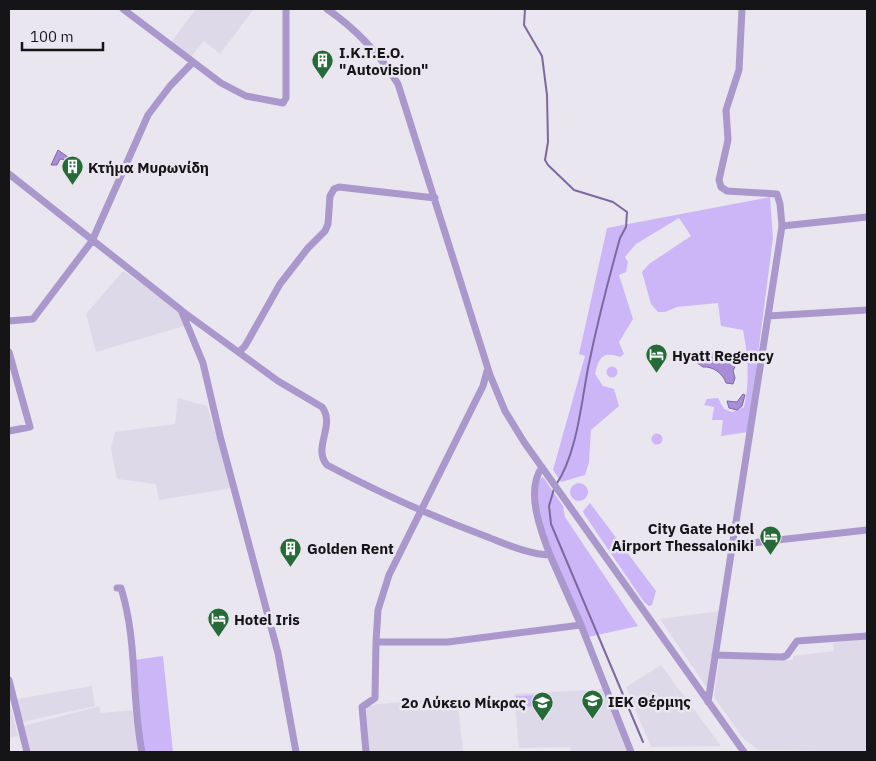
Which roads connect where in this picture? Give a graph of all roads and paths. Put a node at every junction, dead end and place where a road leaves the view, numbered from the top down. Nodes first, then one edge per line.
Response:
1 (123, 9) edge
2 (286, 9) edge
3 (327, 9) edge
4 (742, 9) edge
5 (193, 62) junction
6 (9, 174) edge
7 (435, 198) junction
8 (867, 217) edge
9 (782, 226) junction
10 (92, 242) junction
11 (181, 310) junction
12 (867, 310) edge
13 (768, 316) junction
14 (9, 321) edge
15 (9, 352) edge
16 (239, 352) junction
17 (488, 368) junction
18 (495, 389) junction
19 (481, 390) junction
20 (9, 431) edge
21 (542, 467) junction
22 (420, 509) junction
23 (867, 530) edge
24 (734, 545) junction
25 (550, 555) junction
26 (117, 588) dead end
27 (581, 625) junction
28 (867, 636) edge
29 (376, 642) junction
30 (715, 655) junction
31 (9, 680) edge
32 (708, 702) junction
33 (27, 752) edge
34 (142, 752) edge
35 (294, 752) edge
36 (366, 752) edge
37 (631, 752) edge
38 (744, 752) edge

1 - 5 street
2 - 5 street
3 - 7 street
4 - 9 street
5 - 10 street
6 - 10 street
7 - 16 street
7 - 17 street
8 - 9 street
9 - 13 street
10 - 11 street
10 - 14 street
11 - 16 street
11 - 35 street
12 - 13 street
13 - 24 street
15 - 20 street
16 - 22 street
17 - 18 street
17 - 19 street
18 - 19 street
18 - 21 street
19 - 22 street
21 - 25 street
21 - 32 street
22 - 25 street
22 - 29 street
23 - 24 street
24 - 30 street
25 - 27 street
26 - 34 street
27 - 29 street
27 - 37 street
28 - 30 street
29 - 36 street
30 - 32 street
31 - 33 street
32 - 38 street

